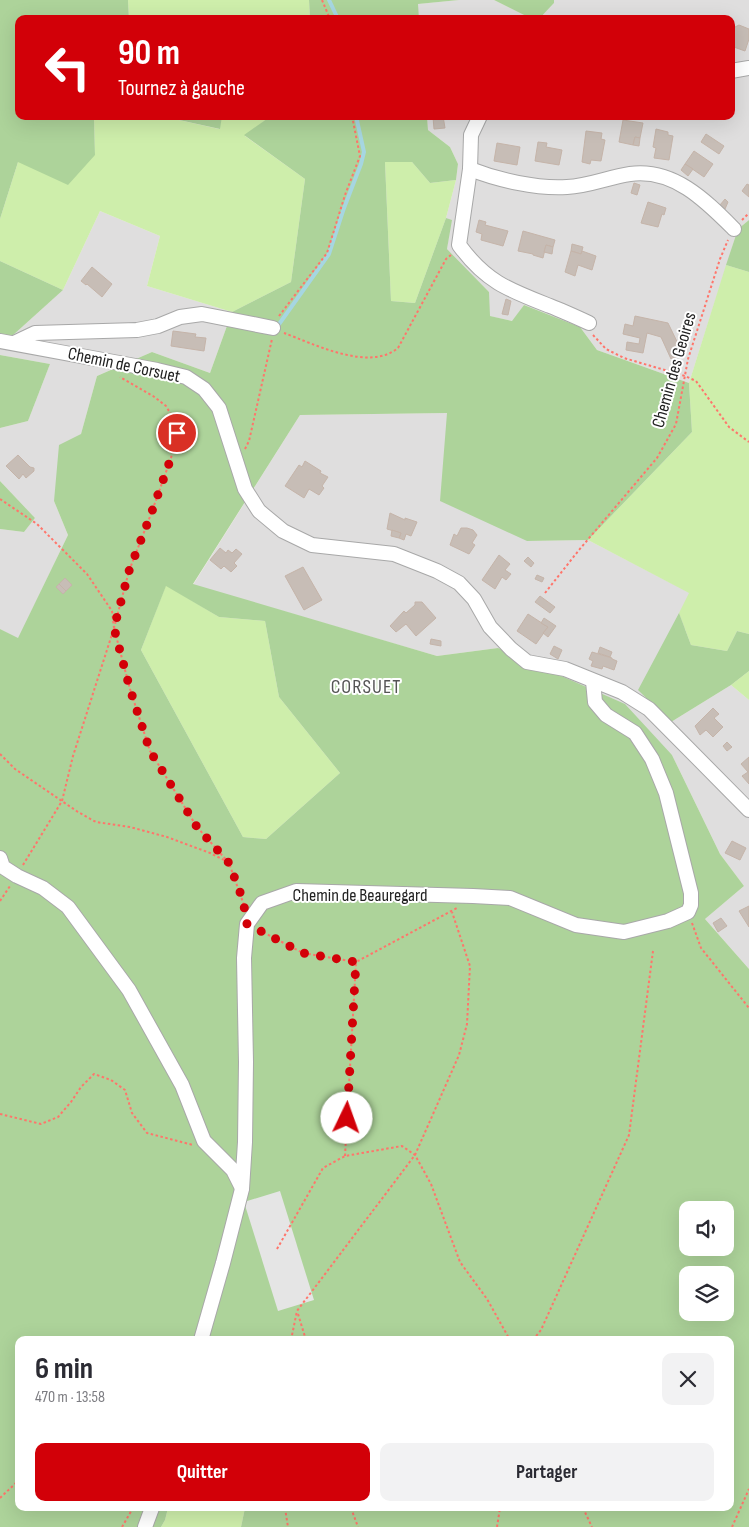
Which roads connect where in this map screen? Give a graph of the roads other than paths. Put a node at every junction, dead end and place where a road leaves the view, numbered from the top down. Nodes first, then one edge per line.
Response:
1 (749, 68) edge
2 (735, 70) edge
3 (478, 120) edge
4 (470, 169) junction
5 (734, 229) road end
6 (589, 323) road end
7 (273, 328) road end
8 (7, 342) edge
9 (593, 681) junction
10 (749, 810) edge
11 (0, 858) edge
12 (242, 1189) junction
13 (202, 1336) edge
14 (151, 1511) edge
15 (145, 1527) edge

1 - 2 street
3 - 4 street
4 - 5 street
4 - 6 street
7 - 8 street
8 - 9 street, Chemin de Corsuet
9 - 10 street, Chemin de Corsuet
9 - 12 street, Chemin de Beauregard
11 - 12 street
12 - 13 street
14 - 15 street

